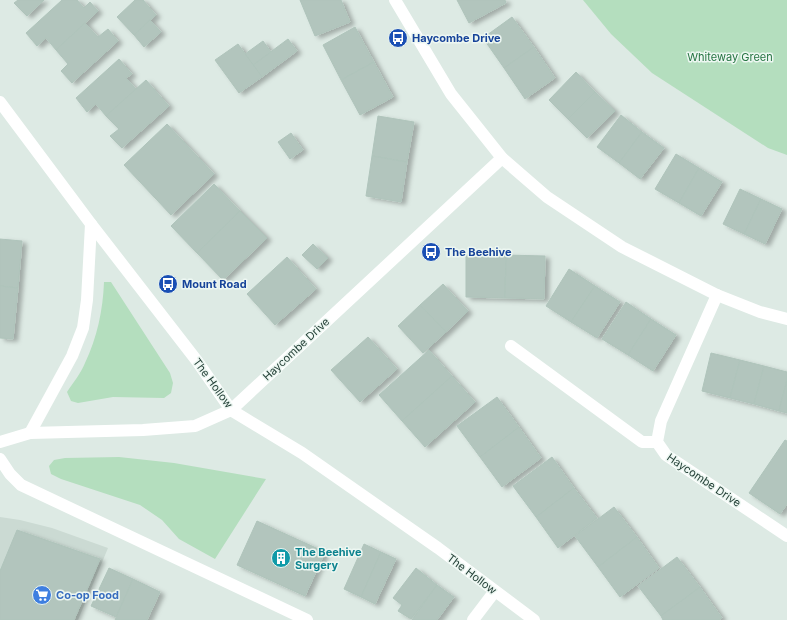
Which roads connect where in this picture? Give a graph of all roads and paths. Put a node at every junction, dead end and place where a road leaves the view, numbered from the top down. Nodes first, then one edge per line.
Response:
1 (395, 0) edge
2 (0, 102) edge
3 (502, 158) junction
4 (92, 224) junction
5 (717, 295) junction
6 (787, 319) edge
7 (511, 346) dead end
8 (231, 410) junction
9 (30, 433) junction
10 (0, 442) edge
11 (657, 442) junction
12 (0, 459) edge
13 (787, 536) edge
14 (495, 591) junction
15 (307, 620) edge
16 (473, 620) edge
17 (534, 620) edge

1 - 3 street
2 - 4 street, The Hollow
3 - 5 street
3 - 8 street, Haycombe Drive
4 - 8 street, The Hollow
4 - 9 street
5 - 6 street
5 - 11 street
7 - 11 street
8 - 9 street
8 - 14 street, The Hollow
9 - 10 street
11 - 13 street, Haycombe Drive
12 - 15 street
14 - 16 street
14 - 17 street, The Hollow

